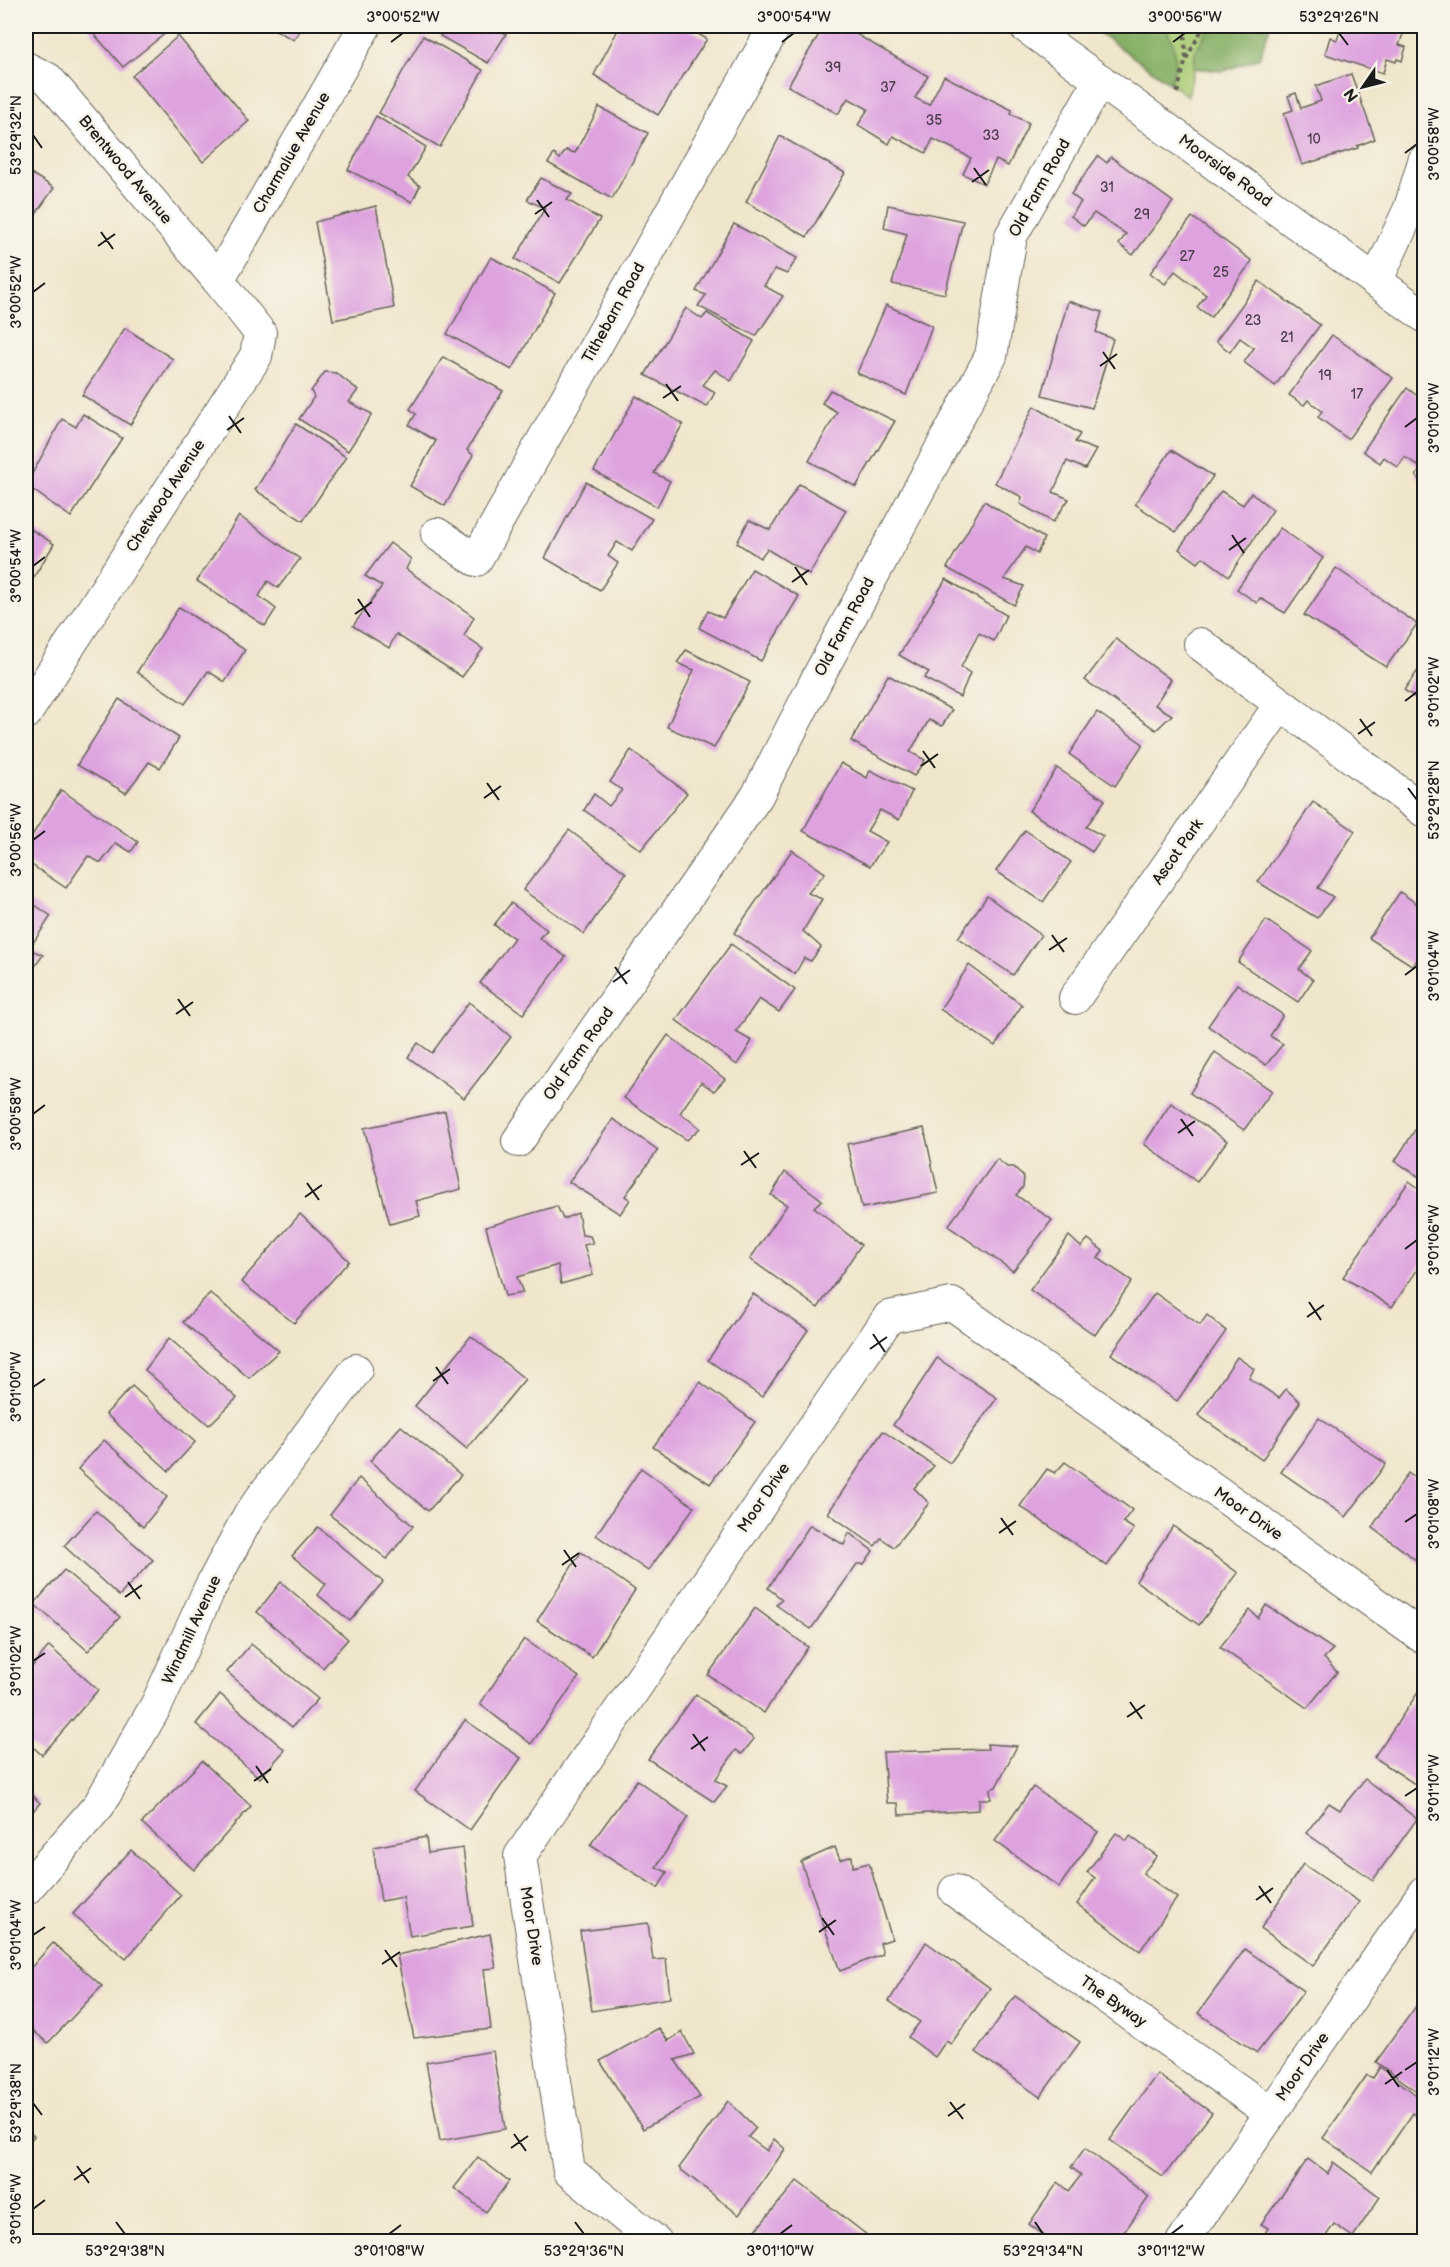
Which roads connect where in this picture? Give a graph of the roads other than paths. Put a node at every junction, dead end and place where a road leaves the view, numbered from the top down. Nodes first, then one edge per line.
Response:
1 (365, 26) edge
2 (775, 26) edge
3 (1025, 26) edge
4 (26, 68) edge
5 (1100, 80) junction
6 (1425, 161) edge
7 (218, 280) junction
8 (1376, 282) junction
9 (1425, 316) edge
10 (437, 534) dead end
11 (1200, 644) dead end
12 (1280, 705) junction
13 (26, 713) edge
14 (1425, 811) edge
15 (1076, 998) dead end
16 (518, 1141) dead end
17 (356, 1370) dead end
18 (1425, 1638) edge
19 (26, 1888) edge
20 (955, 1891) dead end
21 (1425, 1892) edge
22 (1271, 2113) junction
23 (656, 2241) edge
24 (1182, 2241) edge

1 - 7 street, Charmalue Avenue
2 - 10 street, Tithebarn Road
3 - 5 street, Moorside Road
4 - 7 street, Brentwood Avenue
5 - 8 street, Moorside Road
5 - 16 street, Old Farm Road
6 - 8 street
7 - 13 street, Chetwood Avenue
8 - 9 street, Moorside Road
11 - 12 street
12 - 14 street
12 - 15 street, Ascot Park
17 - 19 street, Windmill Avenue
18 - 23 street, Moor Drive
20 - 22 street, The Byway
21 - 22 street, Moor Drive
22 - 24 street, Moor Drive

